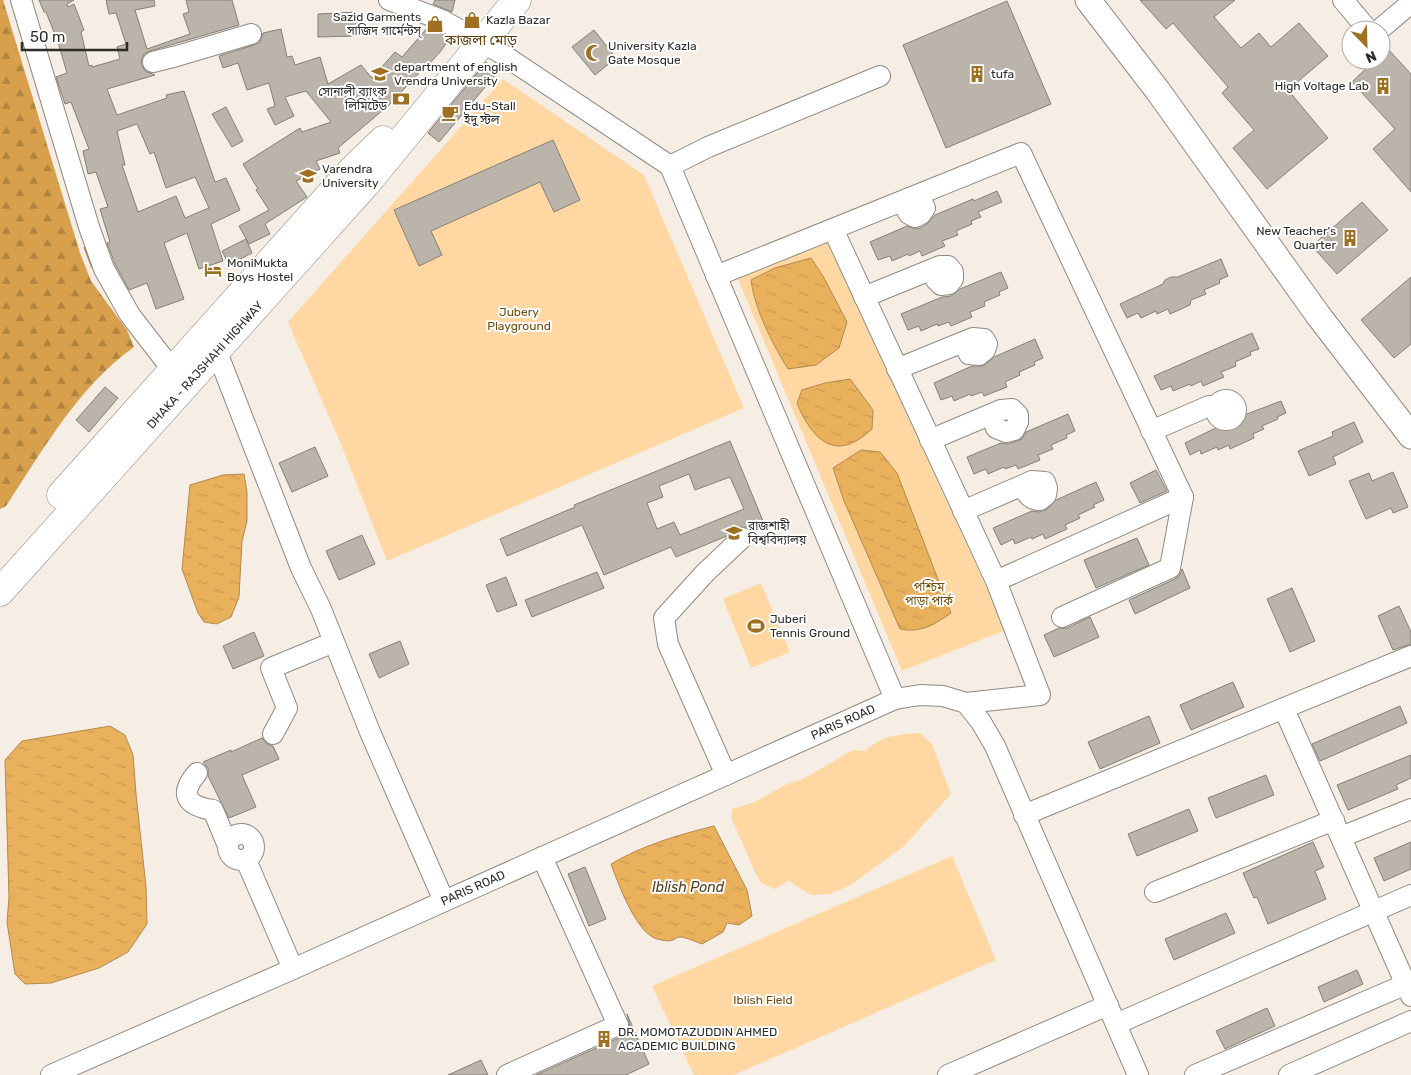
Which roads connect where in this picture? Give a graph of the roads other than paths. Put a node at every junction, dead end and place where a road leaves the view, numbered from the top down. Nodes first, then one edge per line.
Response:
1 (21, 0) edge
2 (516, 0) edge
3 (1088, 0) edge
4 (1106, 0) edge
5 (1343, 0) edge
6 (394, 1) edge
7 (1411, 3) edge
8 (1360, 20) edge
9 (1391, 20) edge
10 (251, 34) dead end
11 (481, 42) junction
12 (153, 62) dead end
13 (880, 76) dead end
14 (670, 166) junction
15 (833, 229) junction
16 (932, 270) dead end
17 (716, 276) junction
18 (864, 296) junction
19 (963, 342) dead end
20 (217, 352) junction
21 (897, 369) junction
22 (179, 378) junction
23 (1217, 406) dead end
24 (990, 415) dead end
25 (1411, 416) edge
26 (1151, 431) junction
27 (1411, 436) edge
28 (930, 440) junction
29 (1023, 485) dead end
30 (1182, 497) junction
31 (963, 511) junction
32 (742, 538) dead end
33 (0, 565) edge
34 (996, 581) junction
35 (0, 592) edge
36 (1062, 617) dead end
37 (334, 642) junction
38 (1411, 656) edge
39 (895, 699) junction
40 (966, 703) junction
41 (1284, 709) junction
42 (273, 734) dead end
43 (197, 773) dead end
44 (726, 775) junction
45 (1411, 809) edge
46 (1024, 814) junction
47 (1337, 829) junction
48 (542, 857) junction
49 (1155, 892) dead end
50 (1411, 895) edge
51 (444, 901) junction
52 (1374, 911) junction
53 (293, 969) junction
54 (1409, 987) edge
55 (1108, 1005) junction
56 (1411, 1021) edge
57 (1116, 1024) junction
58 (61, 1073) edge
59 (507, 1075) edge
60 (948, 1075) edge
61 (1138, 1075) edge
62 (1195, 1075) edge
63 (1289, 1075) edge

1 - 22 street
2 - 11 highway, DHAKA - RAJSHAHI HIGHWAY
3 - 27 main road
4 - 25 main road
5 - 8 street
6 - 11 street
7 - 9 street
10 - 12 street
11 - 14 street
11 - 20 highway, DHAKA - RAJSHAHI HIGHWAY
11 - 22 highway, DHAKA - RAJSHAHI HIGHWAY
13 - 14 street
14 - 17 street
15 - 17 street
15 - 18 street
15 - 26 street
16 - 18 street
17 - 39 street
18 - 21 street
19 - 21 street
20 - 22 highway, DHAKA - RAJSHAHI HIGHWAY
20 - 37 street
21 - 28 street
22 - 33 highway, DHAKA - RAJSHAHI HIGHWAY
22 - 35 highway, DHAKA - RAJSHAHI HIGHWAY
23 - 26 street
24 - 28 street
26 - 30 street
28 - 31 street
29 - 31 street
30 - 34 street
30 - 36 street
31 - 34 street
32 - 44 street
34 - 40 street
37 - 42 street
37 - 51 street
38 - 41 street
39 - 40 street, PARIS ROAD
39 - 44 street, PARIS ROAD
40 - 46 street
41 - 46 street
41 - 47 street
43 - 53 street
44 - 48 street, PARIS ROAD
45 - 47 street
46 - 55 street
47 - 49 street
47 - 52 street
48 - 51 street, PARIS ROAD
48 - 59 street
50 - 52 street
51 - 53 street, PARIS ROAD
52 - 54 street
52 - 57 street
53 - 58 street, PARIS ROAD
54 - 62 street
55 - 57 street
55 - 60 street
56 - 63 street
57 - 61 street

